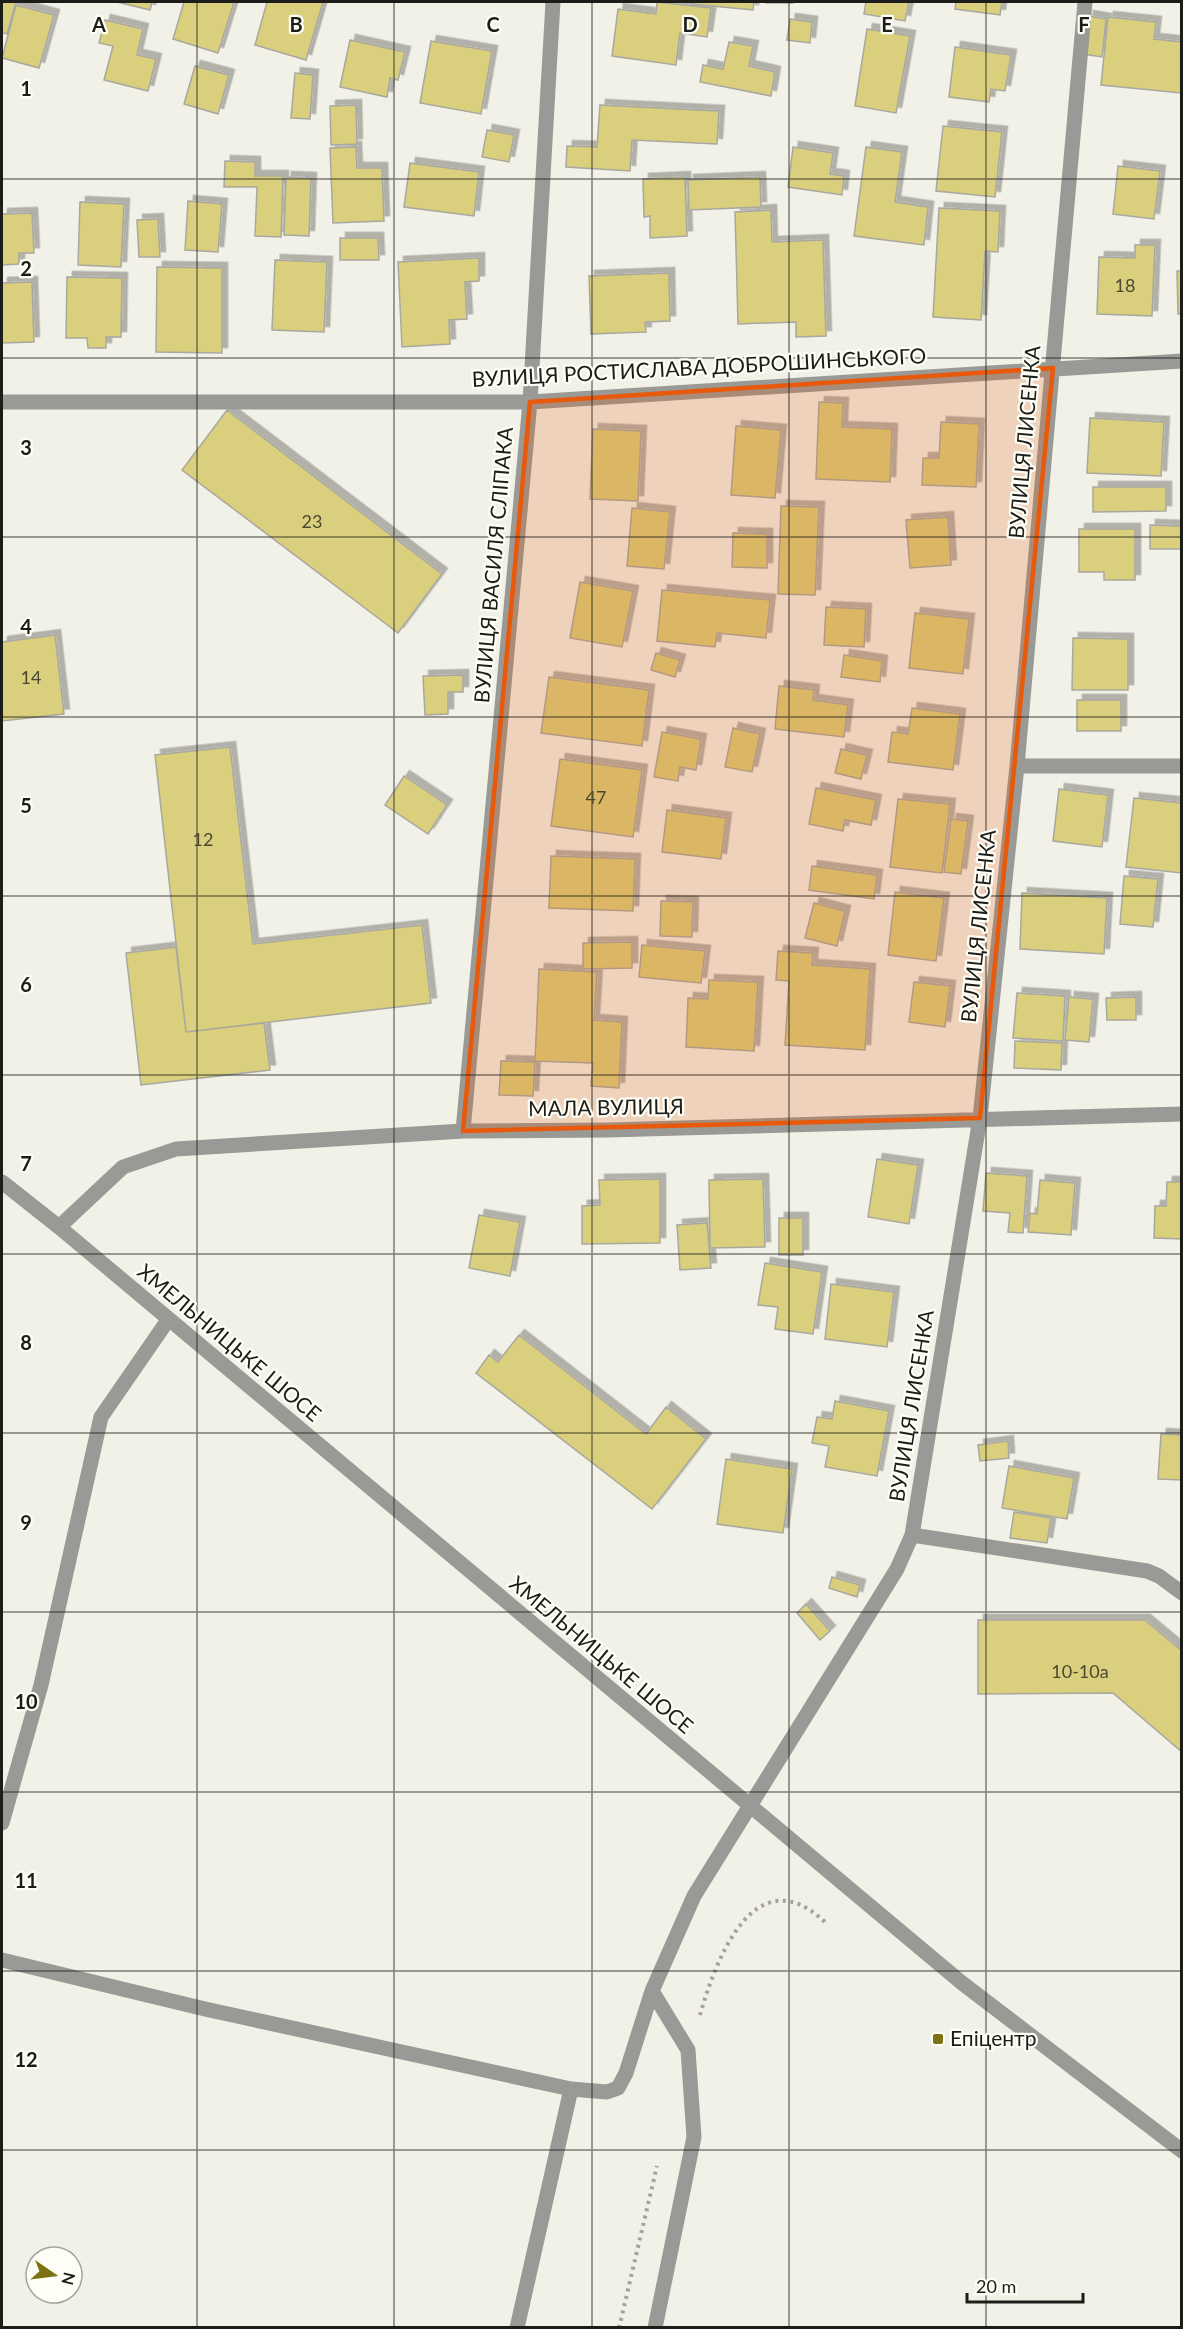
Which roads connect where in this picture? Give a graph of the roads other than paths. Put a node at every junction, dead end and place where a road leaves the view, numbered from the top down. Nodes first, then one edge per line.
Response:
1 (553, 2) edge
2 (1085, 2) edge
3 (1182, 361) edge
4 (1053, 368) junction
5 (2, 402) edge
6 (530, 402) junction
7 (1017, 766) junction
8 (1182, 766) edge
9 (1182, 1114) edge
10 (980, 1118) junction
11 (463, 1131) junction
12 (2, 1182) edge
13 (59, 1227) junction
14 (168, 1320) junction
15 (912, 1535) junction
16 (1182, 1593) edge
17 (750, 1808) junction
18 (2, 1823) edge
19 (2, 1960) edge
20 (652, 1991) junction
21 (571, 2089) junction
22 (1182, 2151) edge
23 (517, 2328) edge
24 (655, 2328) edge

1 - 6 street, ВУЛИЦЯ ВАСИЛЯ СЛІПАКА
2 - 4 street, ВУЛИЦЯ ЛИСЕНКА
3 - 4 street, ВУЛИЦЯ РОСТИСЛАВА ДОБРОШИНСЬКОГО
4 - 6 street, ВУЛИЦЯ РОСТИСЛАВА ДОБРОШИНСЬКОГО
4 - 7 street, ВУЛИЦЯ ЛИСЕНКА
5 - 6 street, ВУЛИЦЯ РОСТИСЛАВА ДОБРОШИНСЬКОГО
6 - 11 street, ВУЛИЦЯ ВАСИЛЯ СЛІПАКА
7 - 8 street
7 - 10 street, ВУЛИЦЯ ЛИСЕНКА
9 - 10 street, МАЛА ВУЛИЦЯ
10 - 11 street, МАЛА ВУЛИЦЯ
10 - 15 street, ВУЛИЦЯ ЛИСЕНКА
11 - 13 street, МАЛА ВУЛИЦЯ
12 - 13 street, ХМЕЛЬНИЦЬКЕ ШОСЕ
13 - 14 street, ХМЕЛЬНИЦЬКЕ ШОСЕ
14 - 17 street, ХМЕЛЬНИЦЬКЕ ШОСЕ
14 - 18 street
15 - 16 street
15 - 17 street, ВУЛИЦЯ ЛИСЕНКА
17 - 20 street, ВУЛИЦЯ ЛИСЕНКА
17 - 22 street, ХМЕЛЬНИЦЬКЕ ШОСЕ
19 - 21 street
20 - 21 street, ВУЛИЦЯ ЛИСЕНКА
20 - 24 street
21 - 23 street

